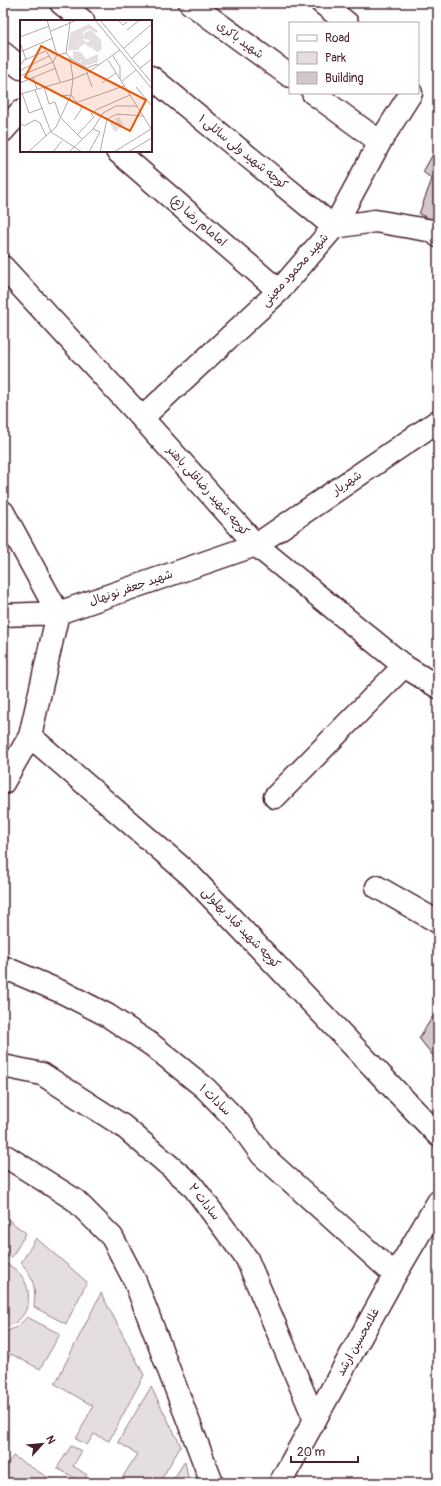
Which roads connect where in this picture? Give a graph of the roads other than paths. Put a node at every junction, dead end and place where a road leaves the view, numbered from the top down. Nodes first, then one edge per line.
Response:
1 (61, 3) edge
2 (190, 3) edge
3 (322, 3) edge
4 (82, 20) edge
5 (346, 22) edge
6 (3, 53) edge
7 (20, 67) edge
8 (289, 75) edge
9 (152, 78) edge
10 (314, 94) edge
11 (410, 94) edge
12 (20, 112) edge
13 (3, 131) edge
14 (380, 142) junction
15 (118, 152) edge
16 (334, 227) junction
17 (436, 232) edge
18 (3, 267) edge
19 (279, 292) junction
20 (142, 418) junction
21 (438, 421) edge
22 (3, 512) edge
23 (256, 545) junction
24 (58, 613) junction
25 (3, 615) edge
26 (404, 666) junction
27 (438, 687) edge
28 (30, 736) junction
29 (3, 783) edge
30 (275, 797) dead end
31 (377, 887) dead end
32 (438, 922) edge
33 (3, 967) edge
34 (3, 1066) edge
35 (438, 1134) edge
36 (3, 1156) edge
37 (438, 1202) edge
38 (395, 1275) junction
39 (315, 1420) junction
40 (212, 1483) edge
41 (280, 1483) edge

1 - 4 street
2 - 8 street, شهید باکری
3 - 5 street
6 - 7 street
9 - 16 street, کوچه شهید ولی سائلی ۱
10 - 14 street
11 - 14 street, شهید محمود معینی
12 - 13 street
14 - 16 street, شهید محمود معینی
15 - 19 street, امامام رضا (ع)
16 - 17 street
16 - 19 street, شهید محمود معینی
18 - 20 street, کوچه شهید رضاقلی باهنر
19 - 20 street, شهید محمود معینی
20 - 23 street, کوچه شهید رضاقلی باهنر
21 - 23 street, شهریار
22 - 24 street
23 - 24 street, شهید جعفر نونهال
23 - 26 street, کوچه شهید رضاقلی باهنر
24 - 25 street, شهید جعفر نونهال
24 - 28 street
26 - 27 street, کوچه شهید رضاقلی باهنر
26 - 30 street
28 - 29 street
28 - 35 street, کوچه شهید قباد بهلولی
31 - 32 street
33 - 38 street, سادات ۱
34 - 39 street, سادات ۲
36 - 40 street
37 - 38 street, غلامحسین ارشد
38 - 39 street, غلامحسین ارشد
39 - 41 street, غلامحسین ارشد

